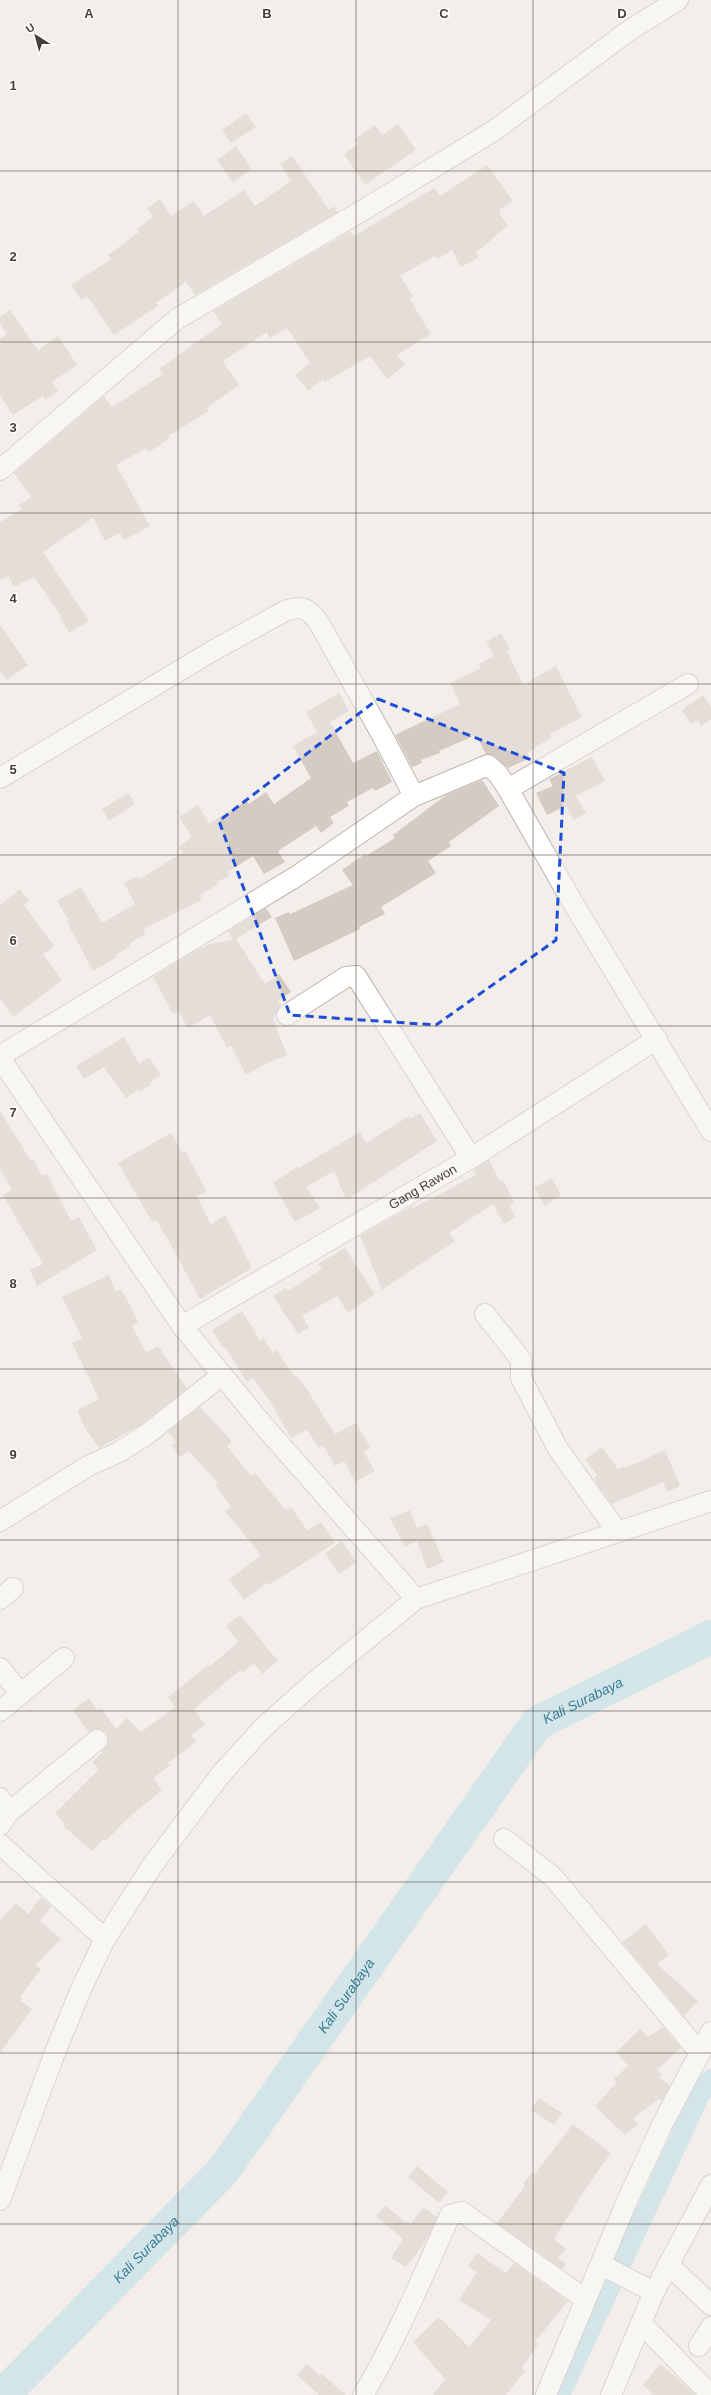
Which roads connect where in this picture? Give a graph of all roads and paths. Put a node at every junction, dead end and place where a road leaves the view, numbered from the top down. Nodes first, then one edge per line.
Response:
1 (678, 0) edge
2 (0, 470) edge
3 (688, 684) dead end
4 (0, 778) edge
5 (508, 789) junction
6 (414, 796) junction
7 (287, 1016) dead end
8 (657, 1039) junction
9 (0, 1057) edge
10 (711, 1131) edge
11 (471, 1158) junction
12 (485, 1314) dead end
13 (182, 1326) junction
14 (222, 1375) junction
15 (711, 1501) edge
16 (0, 1521) edge
17 (617, 1531) junction
18 (416, 1599) junction
19 (64, 1658) dead end
20 (0, 1668) edge
21 (21, 1694) junction
22 (0, 1711) edge
23 (97, 1740) dead end
24 (3, 1812) edge
25 (504, 1839) dead end
26 (0, 1844) edge
27 (105, 1939) junction
28 (711, 2032) edge
29 (700, 2053) junction
30 (711, 2185) edge
31 (0, 2200) edge
32 (669, 2265) junction
33 (607, 2267) junction
34 (646, 2288) junction
35 (585, 2299) junction
36 (711, 2305) edge
37 (642, 2324) junction
38 (711, 2327) edge
39 (699, 2346) dead end
40 (363, 2395) edge
41 (546, 2395) edge
42 (611, 2395) edge
43 (711, 2395) edge

1 - 2 street
3 - 5 street
4 - 6 street
5 - 6 street
5 - 8 street
6 - 9 street
7 - 11 street
8 - 10 street
8 - 11 street, Gang Rawon
9 - 13 street
11 - 13 street, Gang Rawon
12 - 17 street
13 - 14 street
14 - 16 street
14 - 18 street
15 - 17 street
17 - 18 street
18 - 27 street
19 - 21 street
20 - 21 street
21 - 22 street
23 - 24 street
25 - 29 street
26 - 27 street
27 - 31 street
28 - 29 street
29 - 33 street
30 - 32 street
32 - 34 street
32 - 36 street
33 - 34 street
33 - 35 street
34 - 37 street
35 - 40 street
35 - 41 street
37 - 42 street
37 - 43 street
38 - 39 street

